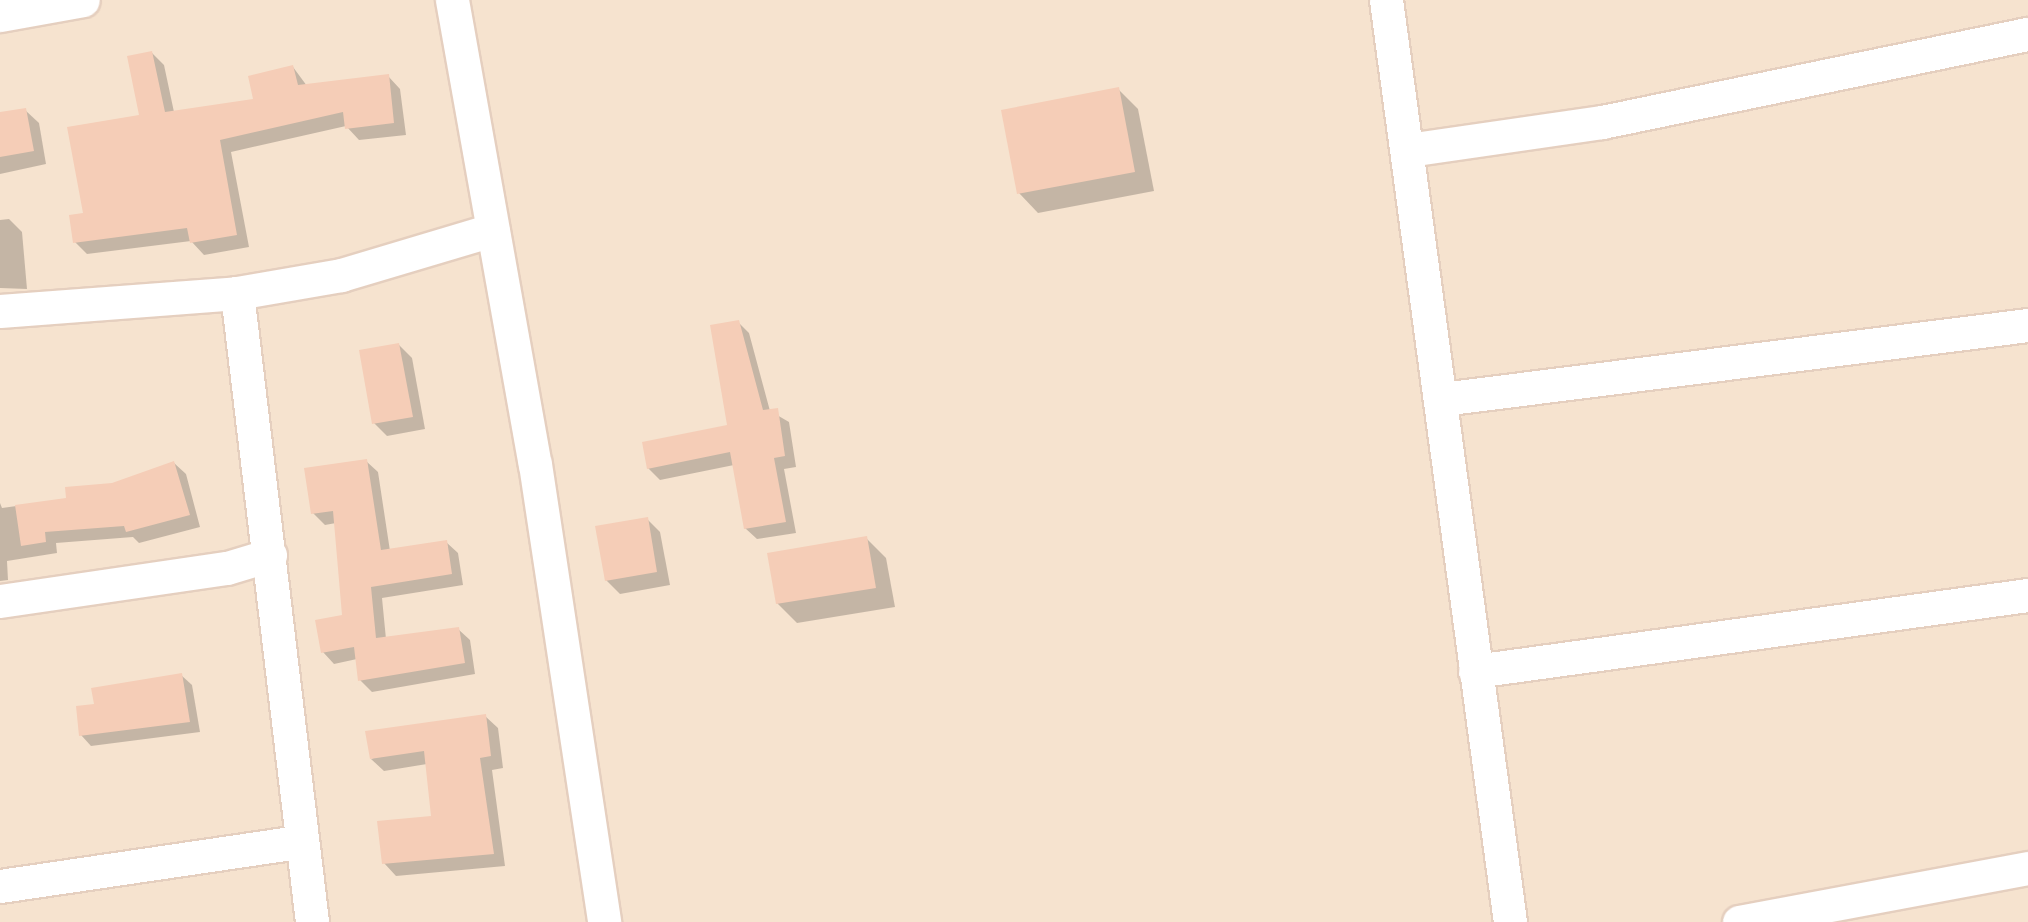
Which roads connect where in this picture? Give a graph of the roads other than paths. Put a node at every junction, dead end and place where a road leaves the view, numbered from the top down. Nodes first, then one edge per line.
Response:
1 (83, 0) edge
2 (452, 0) edge
3 (1386, 0) edge
4 (0, 15) edge
5 (2028, 34) edge
6 (1408, 150) junction
7 (492, 230) junction
8 (237, 293) junction
9 (0, 310) edge
10 (2028, 325) edge
11 (1442, 399) junction
12 (270, 555) junction
13 (2028, 595) edge
14 (0, 601) edge
15 (1475, 671) junction
16 (299, 842) junction
17 (2028, 868) edge
18 (0, 886) edge
19 (312, 922) edge
20 (604, 922) edge
21 (1510, 922) edge
22 (1739, 922) edge

1 - 4 street
2 - 7 street
3 - 6 street
5 - 6 street
6 - 11 street
7 - 8 street
7 - 20 street
8 - 9 street
8 - 12 street
10 - 11 street
11 - 15 street
12 - 14 street
12 - 16 street
13 - 15 street
15 - 21 street
16 - 18 street
16 - 19 street
17 - 22 street

